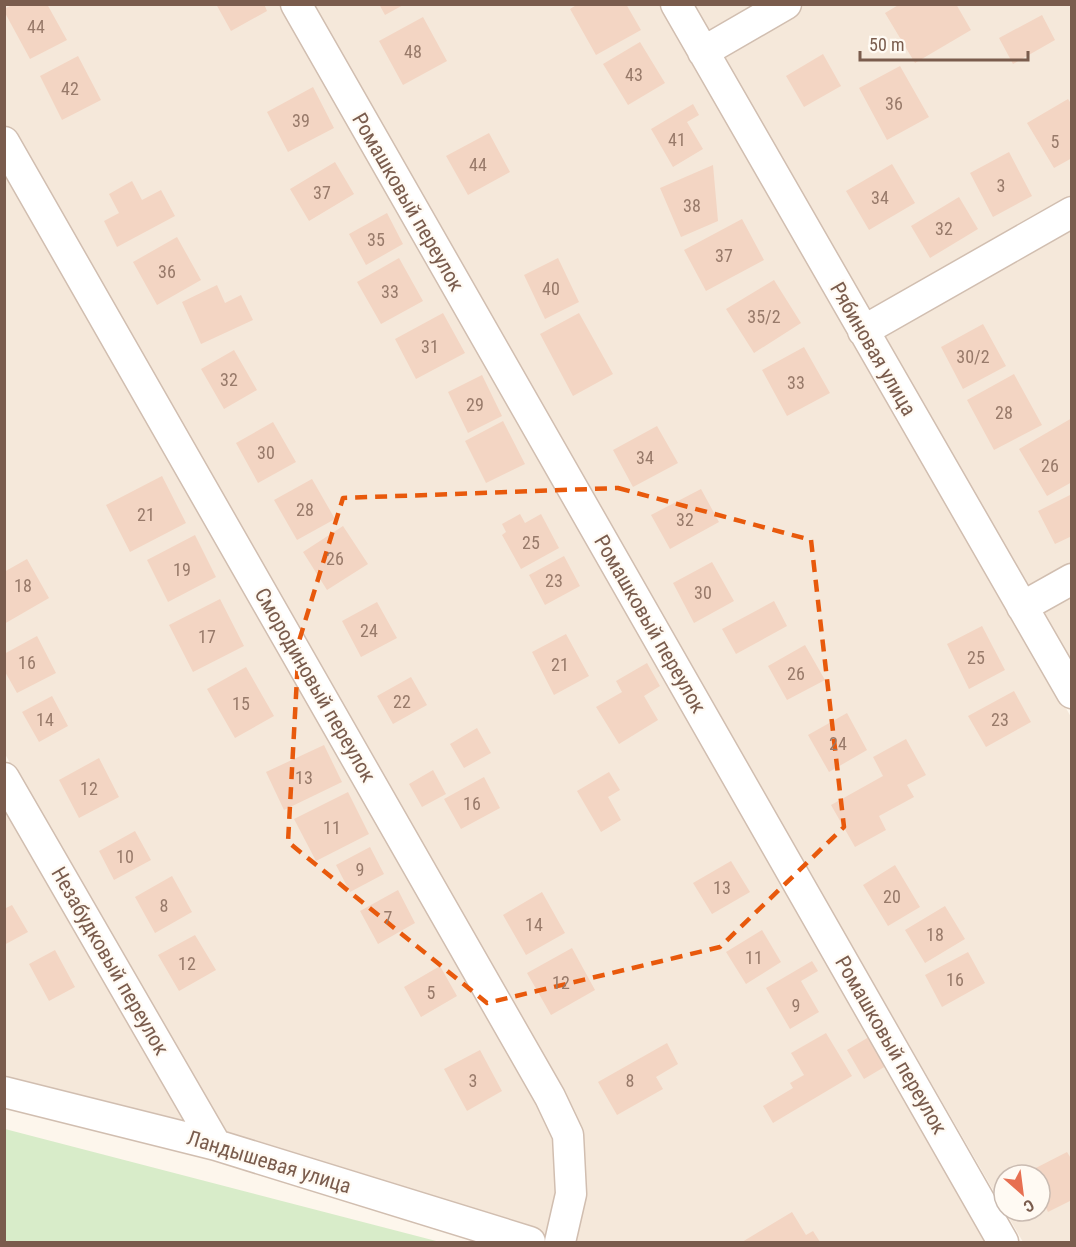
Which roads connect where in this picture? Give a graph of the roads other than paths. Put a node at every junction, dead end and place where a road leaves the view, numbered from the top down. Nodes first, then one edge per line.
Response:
1 (296, 4) edge
2 (676, 4) edge
3 (786, 4) edge
4 (703, 52) junction
5 (4, 142) edge
6 (1071, 212) edge
7 (863, 331) junction
8 (1071, 579) edge
9 (1022, 607) junction
10 (1071, 693) edge
11 (4, 778) edge
12 (4, 1092) edge
13 (216, 1145) junction
14 (530, 1242) edge
15 (560, 1242) edge
16 (1003, 1242) edge

1 - 16 street, Ромашковый переулок
2 - 4 street, Рябиновая улица
3 - 4 street
4 - 7 street, Рябиновая улица
5 - 15 street, Смородиновый переулок
6 - 7 street
7 - 9 street, Рябиновая улица
8 - 9 street
9 - 10 street, Рябиновая улица
11 - 13 street, Незабудковый переулок
12 - 13 street, Ландышевая улица
13 - 14 street, Ландышевая улица

